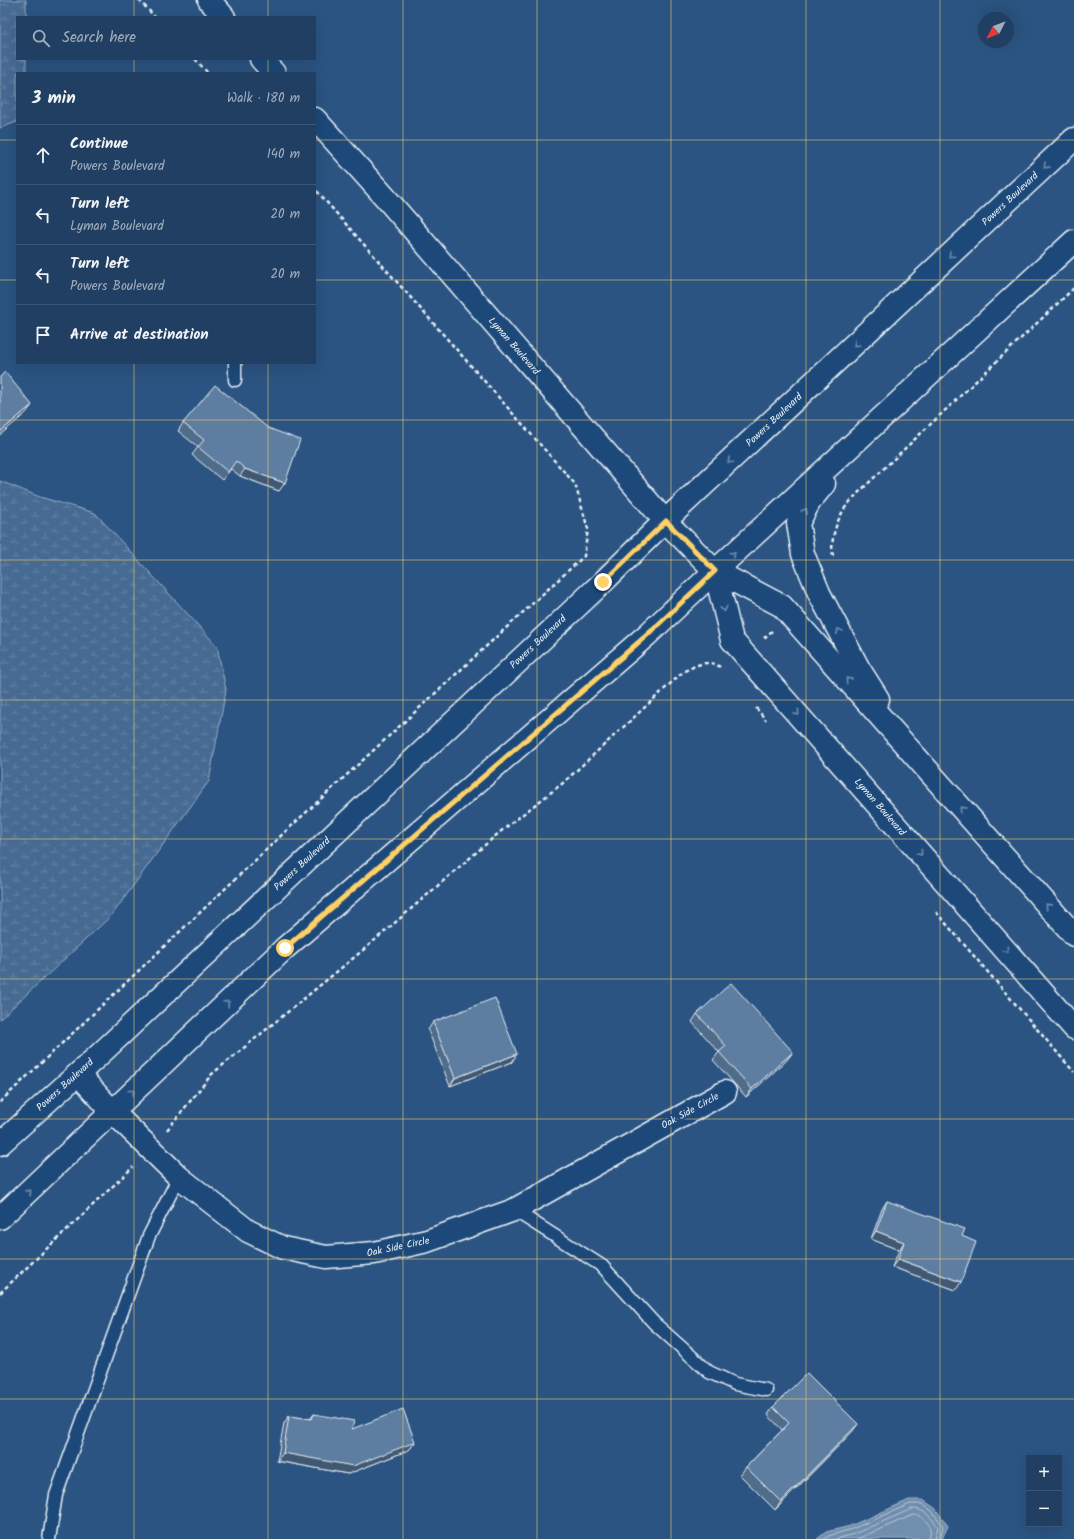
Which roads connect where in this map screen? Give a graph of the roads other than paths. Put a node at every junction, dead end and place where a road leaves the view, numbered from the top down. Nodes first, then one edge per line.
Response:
1 (209, 0) edge
2 (223, 16) edge
3 (262, 60) edge
4 (273, 72) edge
5 (316, 120) edge
6 (1074, 139) edge
7 (1074, 241) edge
8 (235, 364) edge
9 (235, 380) dead end
10 (859, 439) junction
11 (666, 521) junction
12 (715, 571) junction
13 (909, 749) junction
14 (1074, 935) edge
15 (1074, 1028) edge
16 (78, 1074) junction
17 (725, 1092) dead end
18 (112, 1111) junction
19 (0, 1144) edge
20 (179, 1177) junction
21 (514, 1210) junction
22 (0, 1218) edge
23 (766, 1390) dead end
24 (49, 1539) edge

1 - 2 main road
3 - 4 main road
5 - 11 main road, Lyman Boulevard
6 -> 11 main road, Powers Boulevard
7 - 10 main road
8 - 9 lane
12 -> 10 main road
13 -> 10 main road
11 - 12 main road, Lyman Boulevard
11 - 16 main road, Powers Boulevard
13 -> 12 main road, Lyman Boulevard
12 -> 15 main road, Lyman Boulevard
18 -> 12 main road
14 -> 13 main road, Lyman Boulevard
16 - 18 main road, Oak Side Circle
16 - 19 main road, Powers Boulevard
17 - 21 main road, Oak Side Circle
18 - 20 main road, Oak Side Circle
22 -> 18 main road
20 - 21 main road, Oak Side Circle
20 - 24 lane
21 - 23 lane

